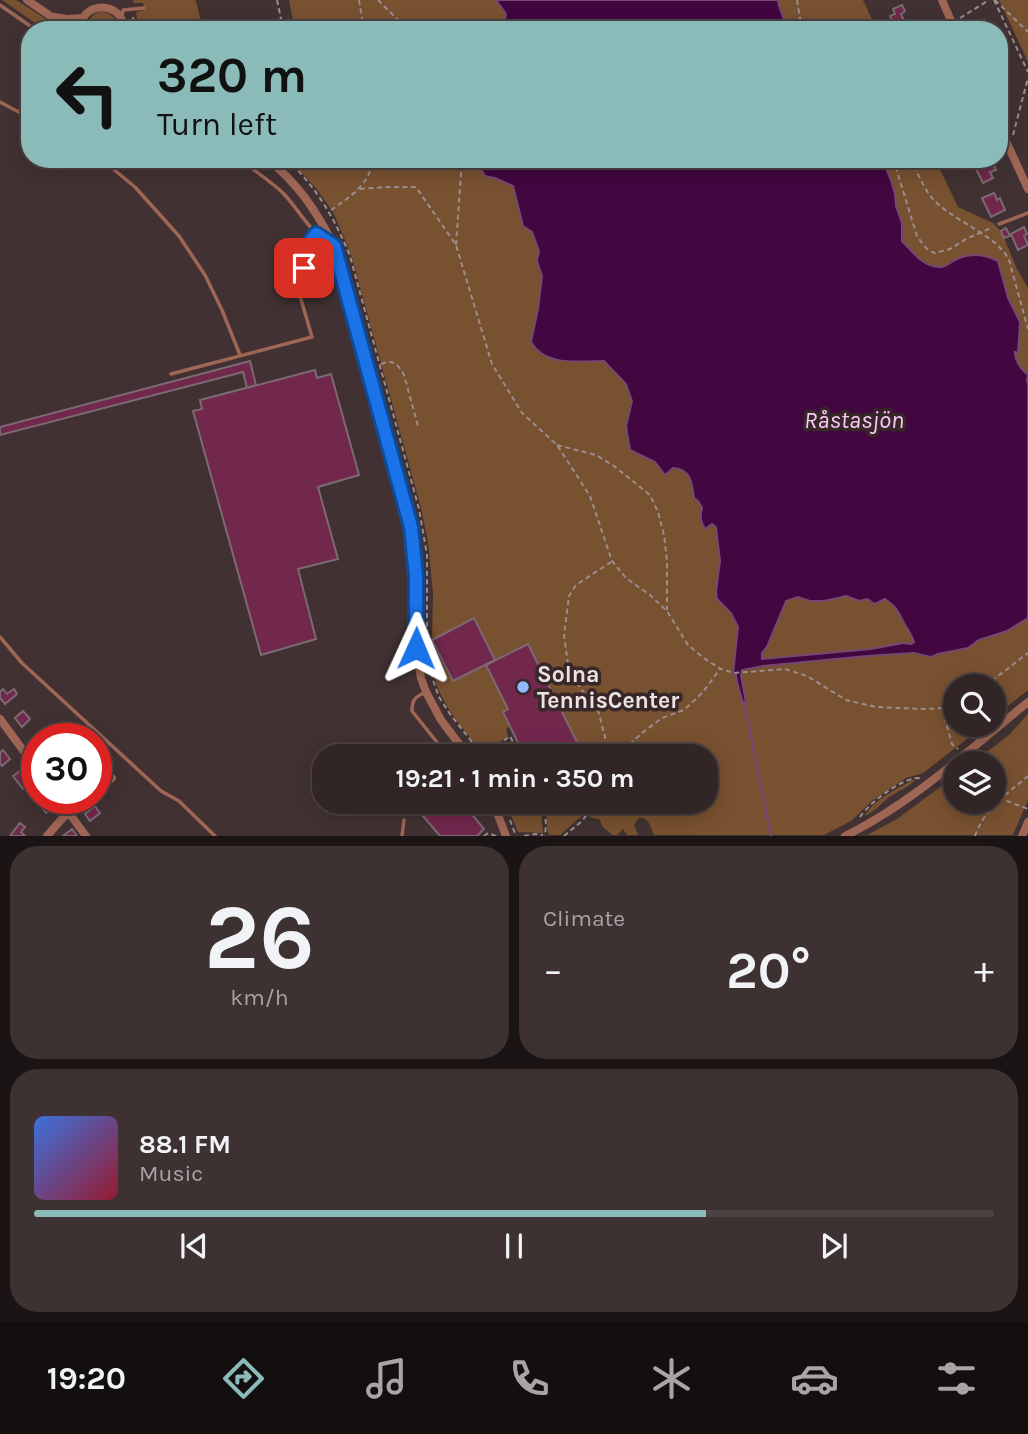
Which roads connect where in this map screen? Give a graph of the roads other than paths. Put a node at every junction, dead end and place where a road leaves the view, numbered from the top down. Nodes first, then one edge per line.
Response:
1 (27, 0) edge
2 (117, 0) edge
3 (942, 0) edge
4 (99, 2) edge
5 (0, 5) edge
6 (144, 8) dead end
7 (119, 13) junction
8 (48, 15) junction
9 (82, 18) junction
10 (23, 21) edge
11 (57, 21) edge
12 (82, 21) edge
13 (121, 21) edge
14 (951, 21) edge
15 (0, 102) edge
16 (21, 113) edge
17 (1008, 146) edge
18 (112, 168) edge
19 (251, 168) edge
20 (277, 168) edge
21 (1028, 189) edge
22 (1028, 213) edge
23 (999, 224) road end
24 (316, 234) junction
25 (334, 246) junction
26 (240, 355) junction
27 (171, 374) dead end
28 (0, 637) edge
29 (426, 692) junction
30 (1028, 702) edge
31 (0, 719) edge
32 (438, 744) edge
33 (459, 744) edge
34 (21, 747) edge
35 (66, 814) edge
36 (70, 814) edge
37 (498, 814) edge
38 (404, 820) dead end
39 (1028, 822) edge
40 (47, 835) edge
41 (86, 835) edge
42 (215, 835) edge
43 (402, 835) edge
44 (506, 835) edge
45 (845, 835) edge
46 (1022, 835) edge

1 - 8 street
2 - 7 street
3 - 14 street
4 - 7 street
4 - 9 street
5 - 10 lane
6 - 7 lane
7 - 13 street
8 - 9 street
8 - 11 street
9 - 12 street
15 - 16 lane
17 - 21 street
18 - 26 lane
19 - 24 lane
20 - 25 street
22 - 23 lane
24 - 25 lane
24 - 26 lane
25 - 29 street
26 - 27 lane
28 - 42 lane
29 - 32 lane
29 - 33 street
30 - 45 street
31 - 34 street
35 - 40 street
36 - 41 street
37 - 44 street
38 - 43 lane
39 - 46 street

